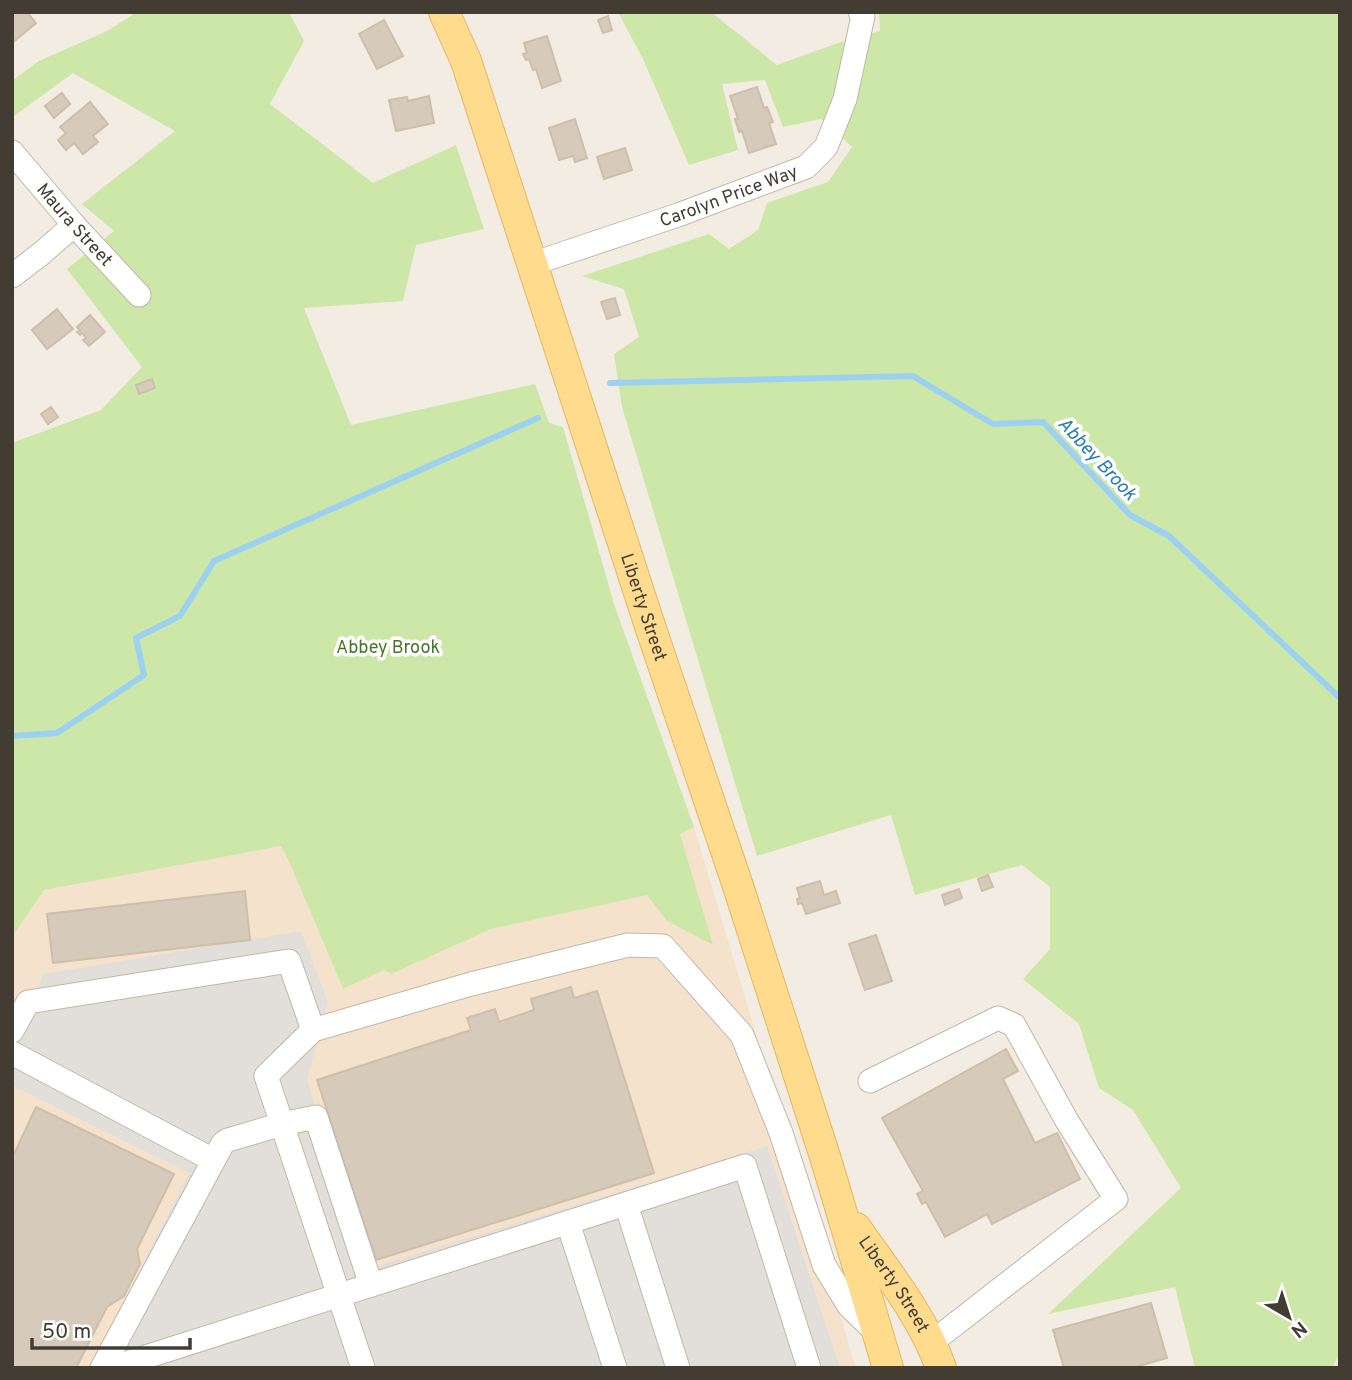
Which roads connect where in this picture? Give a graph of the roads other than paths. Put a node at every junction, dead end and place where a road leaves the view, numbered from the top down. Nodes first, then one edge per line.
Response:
1 (444, 12) edge
2 (860, 12) edge
3 (12, 152) edge
4 (74, 225) junction
5 (532, 264) junction
6 (12, 276) edge
7 (139, 295) dead end
8 (313, 1030) junction
9 (12, 1031) edge
10 (12, 1053) edge
11 (870, 1081) dead end
12 (282, 1124) junction
13 (213, 1160) junction
14 (626, 1204) junction
15 (840, 1205) junction
16 (568, 1223) junction
17 (371, 1285) junction
18 (340, 1295) junction
19 (878, 1334) junction
20 (936, 1356) edge
21 (102, 1368) edge
22 (111, 1368) edge
23 (363, 1368) edge
24 (615, 1368) edge
25 (678, 1368) edge
26 (809, 1368) edge
27 (888, 1368) edge

1 - 5 main road, Liberty Street
2 - 5 street, Carolyn Price Way
3 - 4 street, Maura Street
4 - 6 street
4 - 7 street, Maura Street
5 - 15 main road, Liberty Street
8 - 9 street
8 - 12 street
8 - 19 street
10 - 13 street
11 - 20 street
12 - 13 street
12 - 17 street
12 - 18 street
13 - 21 street
14 - 16 street
14 - 25 street
14 - 26 street
15 - 19 main road, Liberty Street
15 - 20 main road, Liberty Street
16 - 17 street
16 - 24 street
17 - 18 street
18 - 22 street
18 - 23 street
19 - 27 main road, Liberty Street

